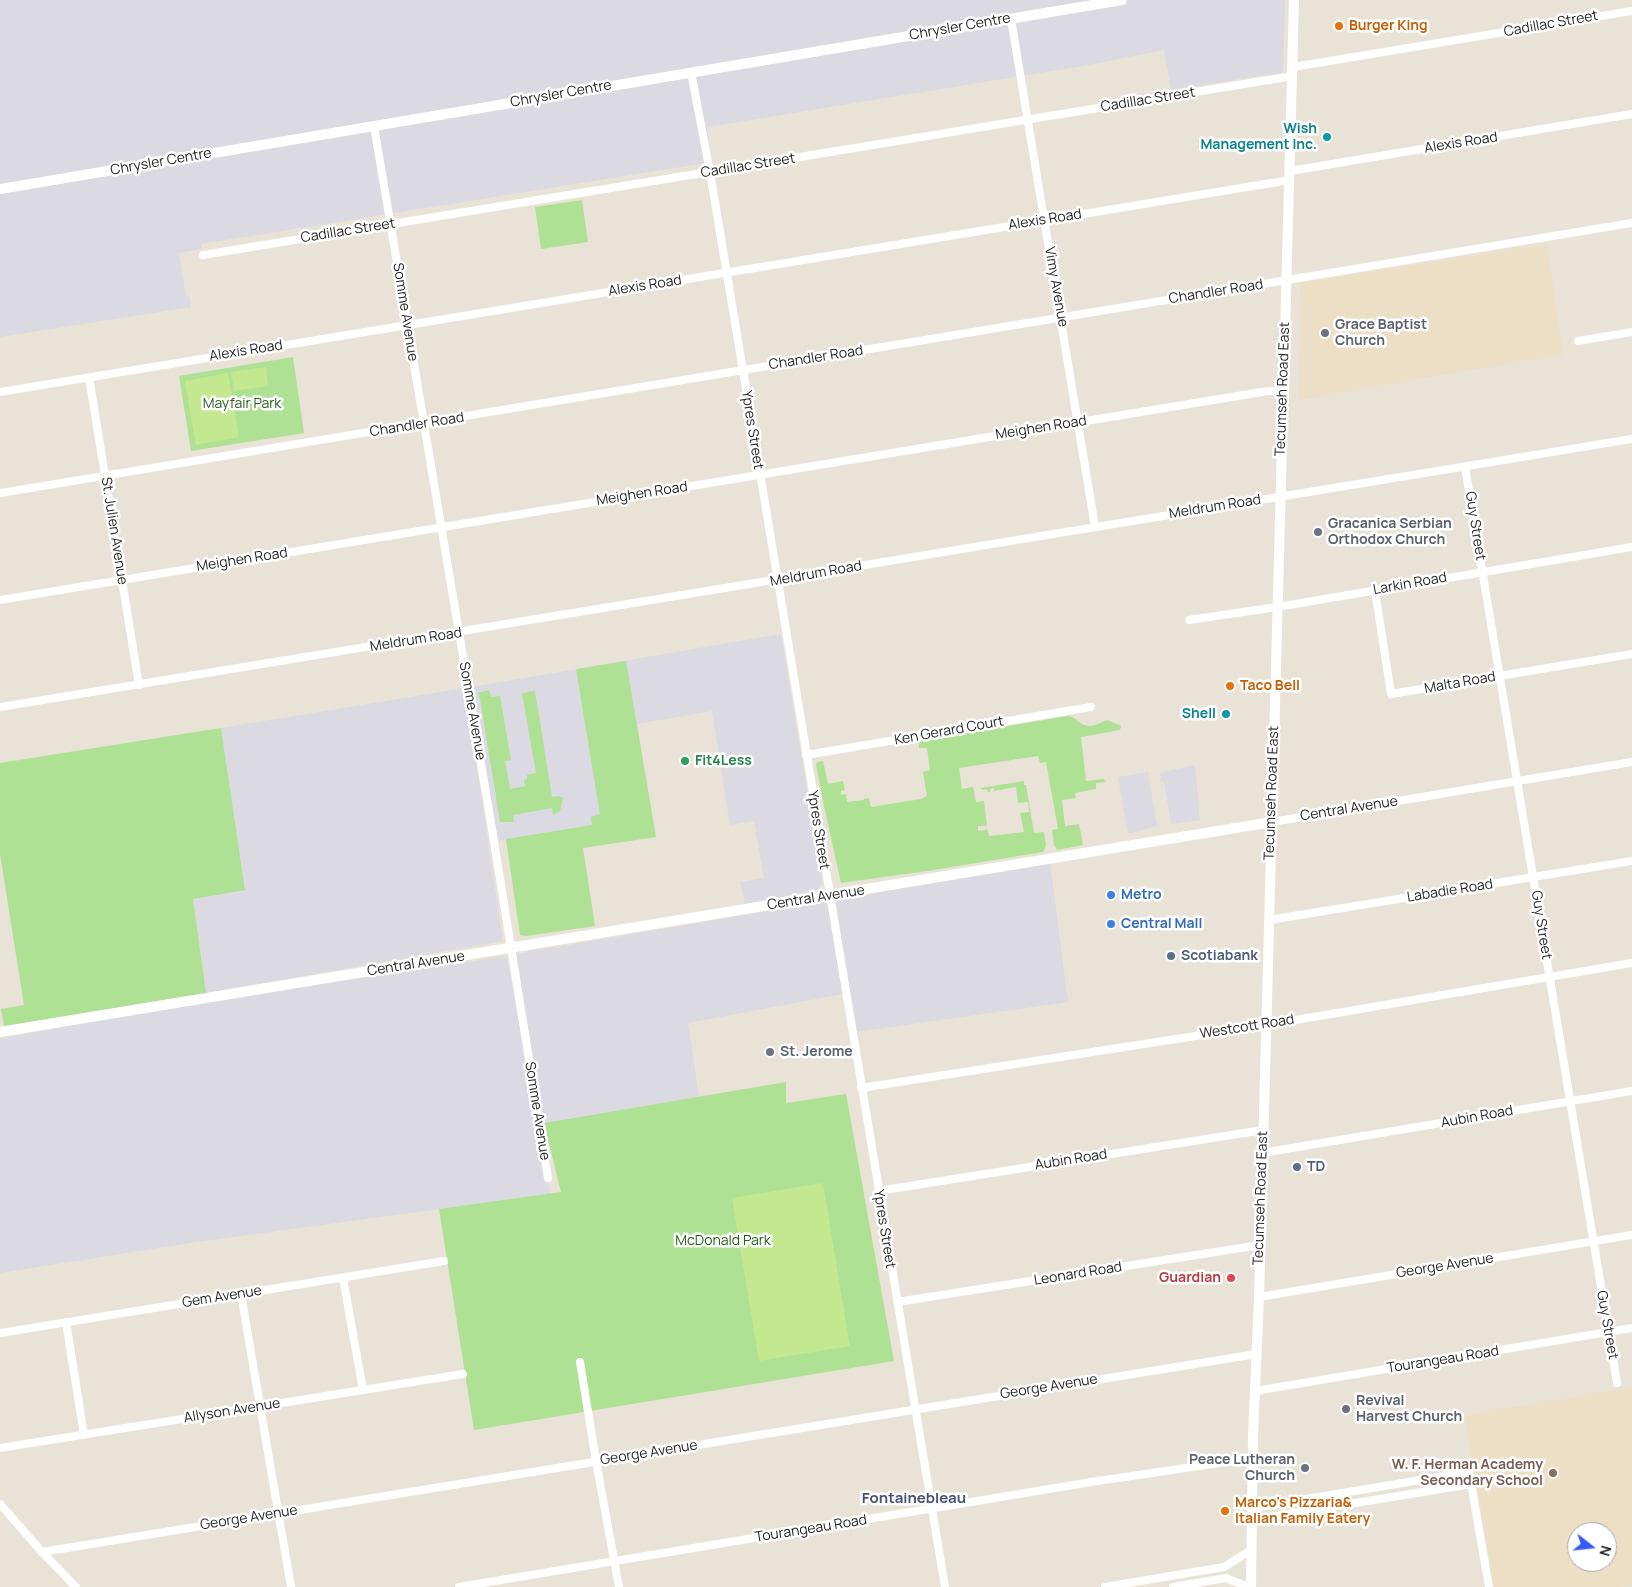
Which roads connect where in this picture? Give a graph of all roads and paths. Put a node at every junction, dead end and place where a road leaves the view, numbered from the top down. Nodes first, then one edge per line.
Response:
1 (1122, 0) edge
2 (1294, 0) edge
3 (1632, 11) edge
4 (1011, 19) junction
5 (691, 72) junction
6 (1293, 72) junction
7 (1632, 114) edge
8 (1028, 120) junction
9 (374, 126) junction
10 (710, 172) junction
11 (1290, 175) junction
12 (0, 189) edge
13 (1045, 220) junction
14 (1632, 222) edge
15 (390, 224) junction
16 (203, 255) dead end
17 (726, 272) junction
18 (1286, 281) junction
19 (1061, 318) junction
20 (407, 325) junction
21 (1632, 332) edge
22 (1578, 341) dead end
23 (742, 370) junction
24 (89, 377) junction
25 (1283, 391) junction
26 (0, 392) edge
27 (1079, 422) junction
28 (424, 424) junction
29 (1632, 440) edge
30 (1465, 467) junction
31 (760, 475) junction
32 (105, 476) junction
33 (0, 493) edge
34 (1280, 497) junction
35 (1095, 526) junction
36 (440, 527) junction
37 (1632, 547) edge
38 (1482, 572) junction
39 (122, 580) junction
40 (777, 580) junction
41 (1375, 590) junction
42 (0, 600) edge
43 (1277, 607) junction
44 (1189, 620) dead end
45 (459, 633) junction
46 (1632, 654) edge
47 (1500, 676) junction
48 (139, 685) junction
49 (0, 707) edge
50 (1091, 708) dead end
51 (806, 755) junction
52 (1632, 762) edge
53 (1517, 781) junction
54 (1272, 822) junction
55 (1632, 861) edge
56 (1533, 878) junction
57 (829, 895) junction
58 (1269, 920) junction
59 (510, 948) junction
60 (1632, 963) edge
61 (1550, 977) junction
62 (1266, 1025) junction
63 (0, 1032) edge
64 (861, 1088) junction
65 (1632, 1090) edge
66 (1570, 1101) junction
67 (1263, 1130) junction
68 (1262, 1153) junction
69 (548, 1178) dead end
70 (878, 1191) junction
71 (1632, 1235) edge
72 (1594, 1242) junction
73 (1260, 1245) junction
74 (444, 1261) dead end
75 (343, 1278) junction
76 (241, 1294) junction
77 (1259, 1297) junction
78 (897, 1302) junction
79 (66, 1322) junction
80 (1632, 1328) edge
81 (1609, 1332) junction
82 (0, 1333) edge
83 (1256, 1354) junction
84 (580, 1362) dead end
85 (463, 1374) dead end
86 (1618, 1383) dead end
87 (363, 1390) junction
88 (1255, 1392) junction
89 (260, 1406) junction
90 (915, 1409) junction
91 (84, 1435) junction
92 (0, 1448) edge
93 (1253, 1458) junction
94 (596, 1462) junction
95 (1471, 1484) junction
96 (1318, 1497) junction
97 (0, 1504) edge
98 (1252, 1508) junction
99 (932, 1509) junction
100 (1320, 1509) junction
101 (278, 1513) junction
102 (1252, 1520) junction
103 (1251, 1550) junction
104 (42, 1552) junction
105 (614, 1562) junction
106 (1224, 1568) junction
107 (1226, 1578) junction
108 (76, 1587) edge
109 (291, 1587) edge
110 (459, 1587) edge
111 (619, 1587) edge
112 (945, 1587) edge
113 (1105, 1587) edge
114 (1173, 1587) edge
115 (1249, 1587) edge
116 (1489, 1587) edge

1 - 4 street, Chrysler Centre
2 - 6 street, Tecumseh Road East
3 - 6 street, Cadillac Street
4 - 5 street, Chrysler Centre
4 - 8 street, Vimy Avenue
5 - 9 street, Chrysler Centre
5 - 10 street, Ypres Street
6 - 8 street, Cadillac Street
6 - 11 street, Tecumseh Road East
7 - 11 street, Alexis Road
8 - 10 street, Cadillac Street
8 - 13 street, Vimy Avenue
9 - 12 street, Chrysler Centre
9 - 15 street, Somme Avenue
10 - 15 street, Cadillac Street
10 - 17 street, Ypres Street
11 - 13 street, Alexis Road
11 - 18 street, Tecumseh Road East
13 - 17 street, Alexis Road
13 - 19 street, Vimy Avenue
14 - 18 street, Chandler Road
15 - 16 street, Cadillac Street
15 - 20 street, Somme Avenue
17 - 20 street, Alexis Road
17 - 23 street, Ypres Street
18 - 19 street, Chandler Road
18 - 25 street, Tecumseh Road East
19 - 23 street, Chandler Road
19 - 27 street, Vimy Avenue
20 - 24 street, Alexis Road
20 - 28 street, Somme Avenue
21 - 22 street
23 - 28 street, Chandler Road
23 - 31 street, Ypres Street
24 - 26 street, Alexis Road
24 - 32 street, St. Julien Avenue
25 - 27 street, Meighen Road
25 - 34 street, Tecumseh Road East
27 - 31 street, Meighen Road
27 - 35 street, Vimy Avenue
28 - 32 street, Chandler Road
28 - 36 street, Somme Avenue
29 - 30 street, Meldrum Road
30 - 34 street, Meldrum Road
30 - 38 street, Guy Street
31 - 36 street, Meighen Road
31 - 40 street, Ypres Street
32 - 33 street, Chandler Road
32 - 39 street, St. Julien Avenue
34 - 35 street, Meldrum Road
34 - 43 street, Tecumseh Road East
35 - 40 street, Meldrum Road
36 - 39 street, Meighen Road
36 - 45 street, Somme Avenue
37 - 38 street, Larkin Road
38 - 41 street, Larkin Road
38 - 47 street, Guy Street
39 - 42 street, Meighen Road
39 - 48 street, St. Julien Avenue
40 - 45 street, Meldrum Road
40 - 51 street, Ypres Street
41 - 43 street, Larkin Road
41 - 47 street, Malta Road
43 - 44 street, Larkin Road
43 - 54 street, Tecumseh Road East
45 - 48 street, Meldrum Road
45 - 59 street, Somme Avenue
46 - 47 street, Malta Road
47 - 53 street, Guy Street
48 - 49 street, Meldrum Road
50 - 51 street, Ken Gerard Court
51 - 57 street, Ypres Street
52 - 53 street, Central Avenue
53 - 54 street, Central Avenue
53 - 56 street, Guy Street
54 - 57 street, Central Avenue
54 - 58 street, Tecumseh Road East
55 - 56 street, Labadie Road
56 - 58 street, Labadie Road
56 - 61 street, Guy Street
57 - 59 street, Central Avenue
57 - 64 street, Ypres Street
58 - 62 street, Tecumseh Road East
59 - 63 street, Central Avenue
59 - 69 street, Somme Avenue
60 - 61 street, Westcott Road
61 - 62 street, Westcott Road
61 - 66 street, Guy Street
62 - 64 street, Westcott Road
62 - 67 street, Tecumseh Road East
64 - 70 street, Ypres Street
65 - 66 street, Aubin Road
66 - 68 street, Aubin Road
66 - 72 street, Guy Street
67 - 68 street, Tecumseh Road East
67 - 70 street, Aubin Road
68 - 73 street, Tecumseh Road East
70 - 78 street, Ypres Street
71 - 72 street, George Avenue
72 - 77 street, George Avenue
72 - 81 street, Guy Street
73 - 77 street, Tecumseh Road East
73 - 78 street, Leonard Road
74 - 75 street, Gem Avenue
75 - 76 street, Gem Avenue
75 - 87 street
76 - 79 street, Gem Avenue
76 - 89 street
77 - 83 street, Tecumseh Road East
78 - 90 street, Ypres Street
79 - 82 street, Gem Avenue
79 - 91 street
80 - 81 street, Tourangeau Road
81 - 86 street, Guy Street
81 - 88 street, Tourangeau Road
83 - 88 street, Tecumseh Road East
83 - 90 street, George Avenue
84 - 94 street
85 - 87 street, Allyson Avenue
87 - 89 street, Allyson Avenue
88 - 93 street, Tecumseh Road East
89 - 91 street, Allyson Avenue
89 - 101 street
90 - 94 street, George Avenue
90 - 99 street, Ypres Street
91 - 92 street, Allyson Avenue
93 - 98 street, Tecumseh Road East
93 - 99 street, Tourangeau Road
94 - 101 street, George Avenue
94 - 105 street
95 - 96 street
95 - 100 street
95 - 116 street
96 - 98 street
96 - 100 street
97 - 104 street
98 - 102 street, Tecumseh Road East
99 - 105 street, Tourangeau Road
99 - 112 street, Ypres Street
100 - 102 street
101 - 104 street, George Avenue
101 - 109 street
102 - 103 street, Tecumseh Road East
103 - 106 street
103 - 115 street, Tecumseh Road East
104 - 108 street
105 - 110 street, Tourangeau Road
105 - 111 street
106 - 107 street
106 - 113 street
107 - 114 street
107 - 115 street

